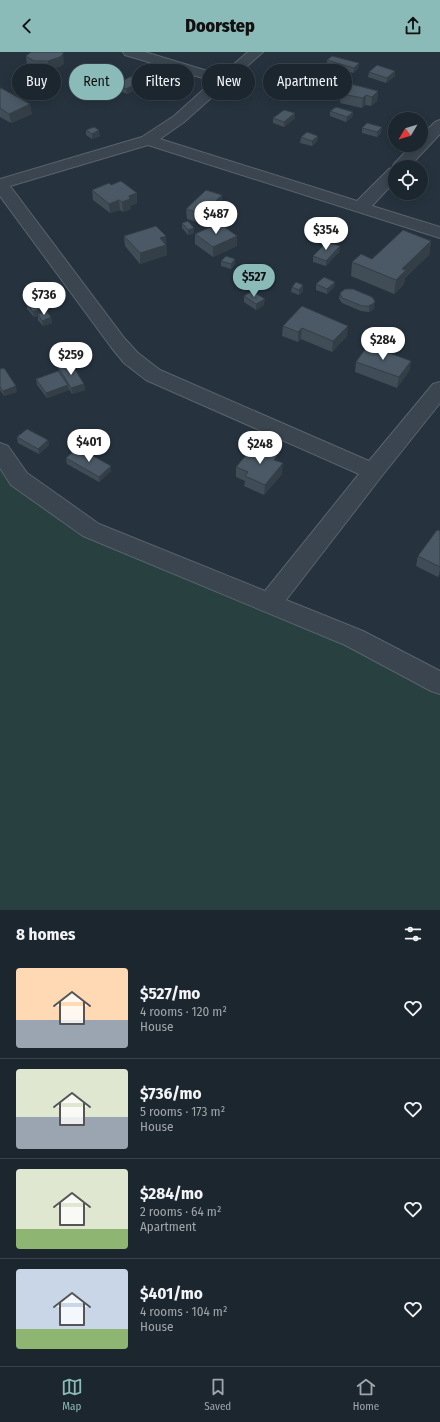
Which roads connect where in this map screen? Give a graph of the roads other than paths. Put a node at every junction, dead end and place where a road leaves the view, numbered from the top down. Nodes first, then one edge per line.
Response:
1 (130, 52) edge
2 (256, 52) edge
3 (242, 64) edge
4 (202, 73) edge
5 (202, 99) edge
6 (440, 125) edge
7 (428, 138) edge
8 (148, 140) junction
9 (414, 152) edge
10 (407, 160) edge
11 (388, 179) edge
12 (0, 184) edge
13 (361, 207) junction
14 (440, 233) edge
15 (440, 389) edge
16 (0, 451) edge
17 (373, 471) junction
18 (270, 603) junction
19 (440, 683) edge

1 - 4 street
2 - 3 street
5 - 8 street
6 - 7 street
8 - 12 street
8 - 13 street
9 - 10 street
11 - 13 street
12 - 17 street
13 - 14 street
15 - 17 street
16 - 18 street
17 - 18 street
18 - 19 street

